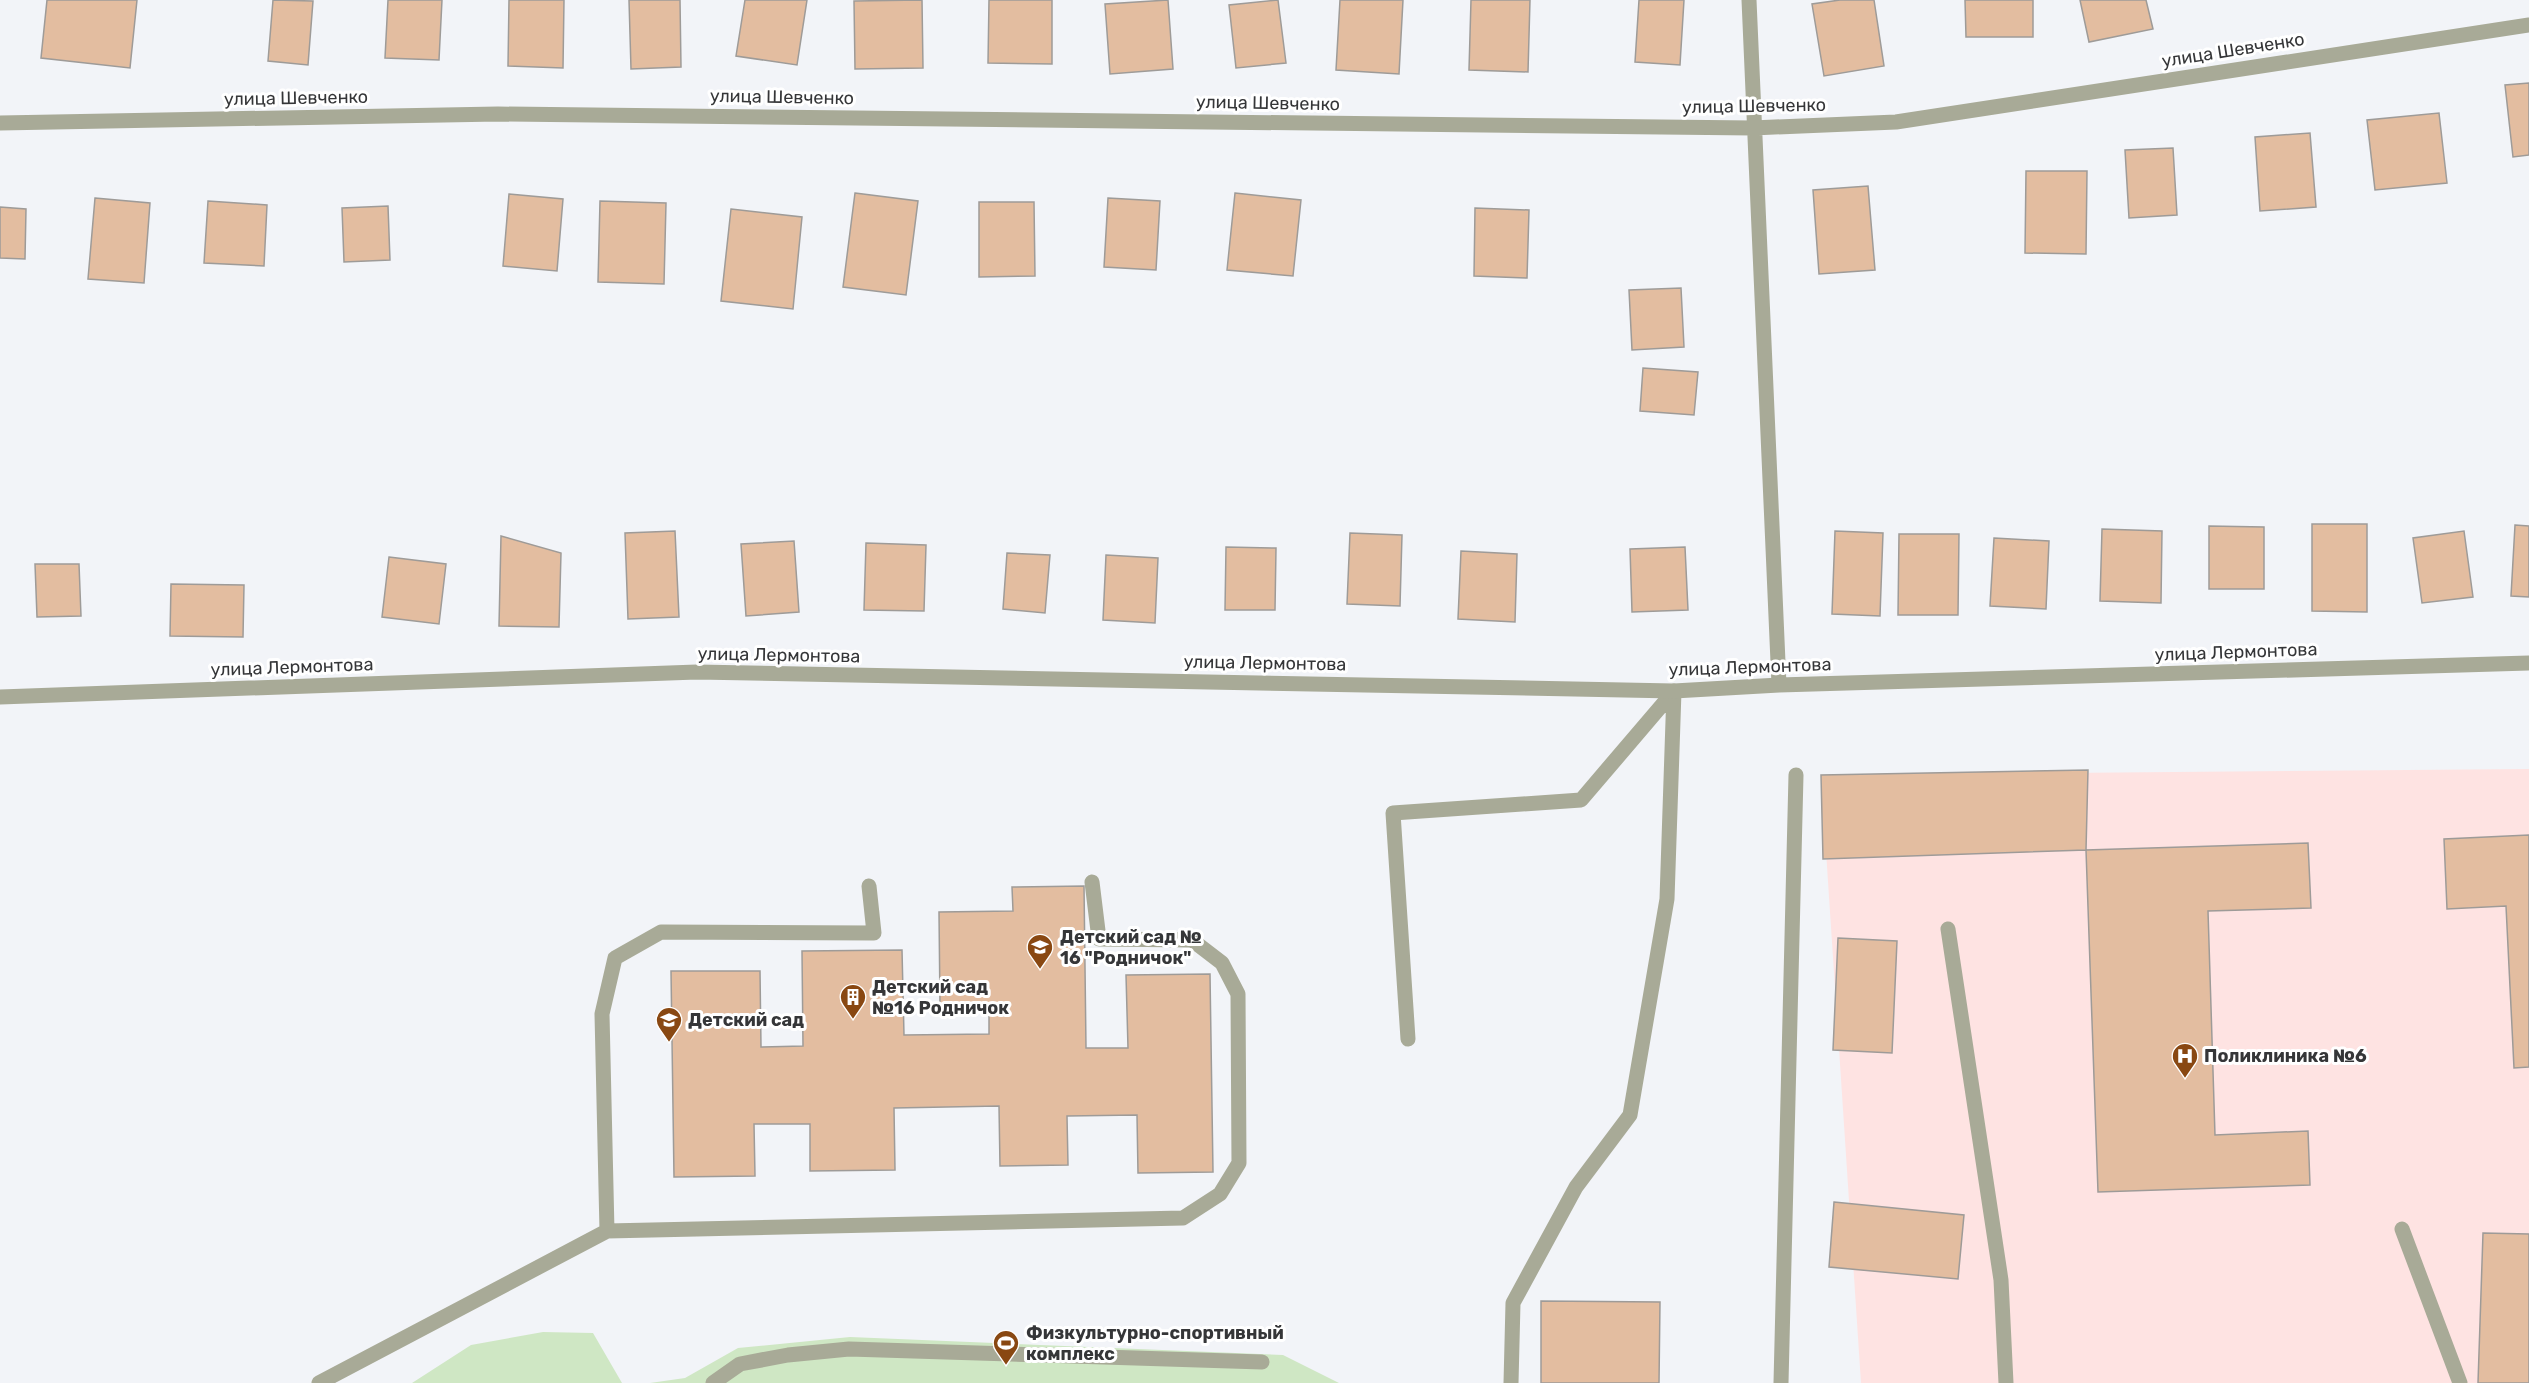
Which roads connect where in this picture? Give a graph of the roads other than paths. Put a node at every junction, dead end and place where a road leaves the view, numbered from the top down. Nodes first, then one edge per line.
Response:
1 (1749, 0) edge
2 (2529, 25) edge
3 (0, 123) edge
4 (1753, 128) junction
5 (2529, 663) edge
6 (1779, 685) junction
7 (1674, 691) junction
8 (0, 697) edge
9 (1796, 775) dead end
10 (1092, 882) dead end
11 (869, 886) dead end
12 (1948, 929) dead end
13 (1408, 1039) dead end
14 (2402, 1229) dead end
15 (607, 1231) junction
16 (1262, 1362) dead end
17 (319, 1383) edge
18 (713, 1383) edge
19 (1511, 1383) edge
20 (1781, 1383) edge
21 (2006, 1383) edge
22 (2460, 1383) edge

1 - 4 street
2 - 4 street, улица Шевченко
3 - 4 street, улица Шевченко
4 - 6 street
5 - 6 street, улица Лермонтова
6 - 7 street, улица Лермонтова
7 - 8 street, улица Лермонтова
7 - 13 street
7 - 19 street
9 - 20 street
10 - 15 street
11 - 15 street
12 - 21 street
14 - 22 street
15 - 17 street
16 - 18 street

